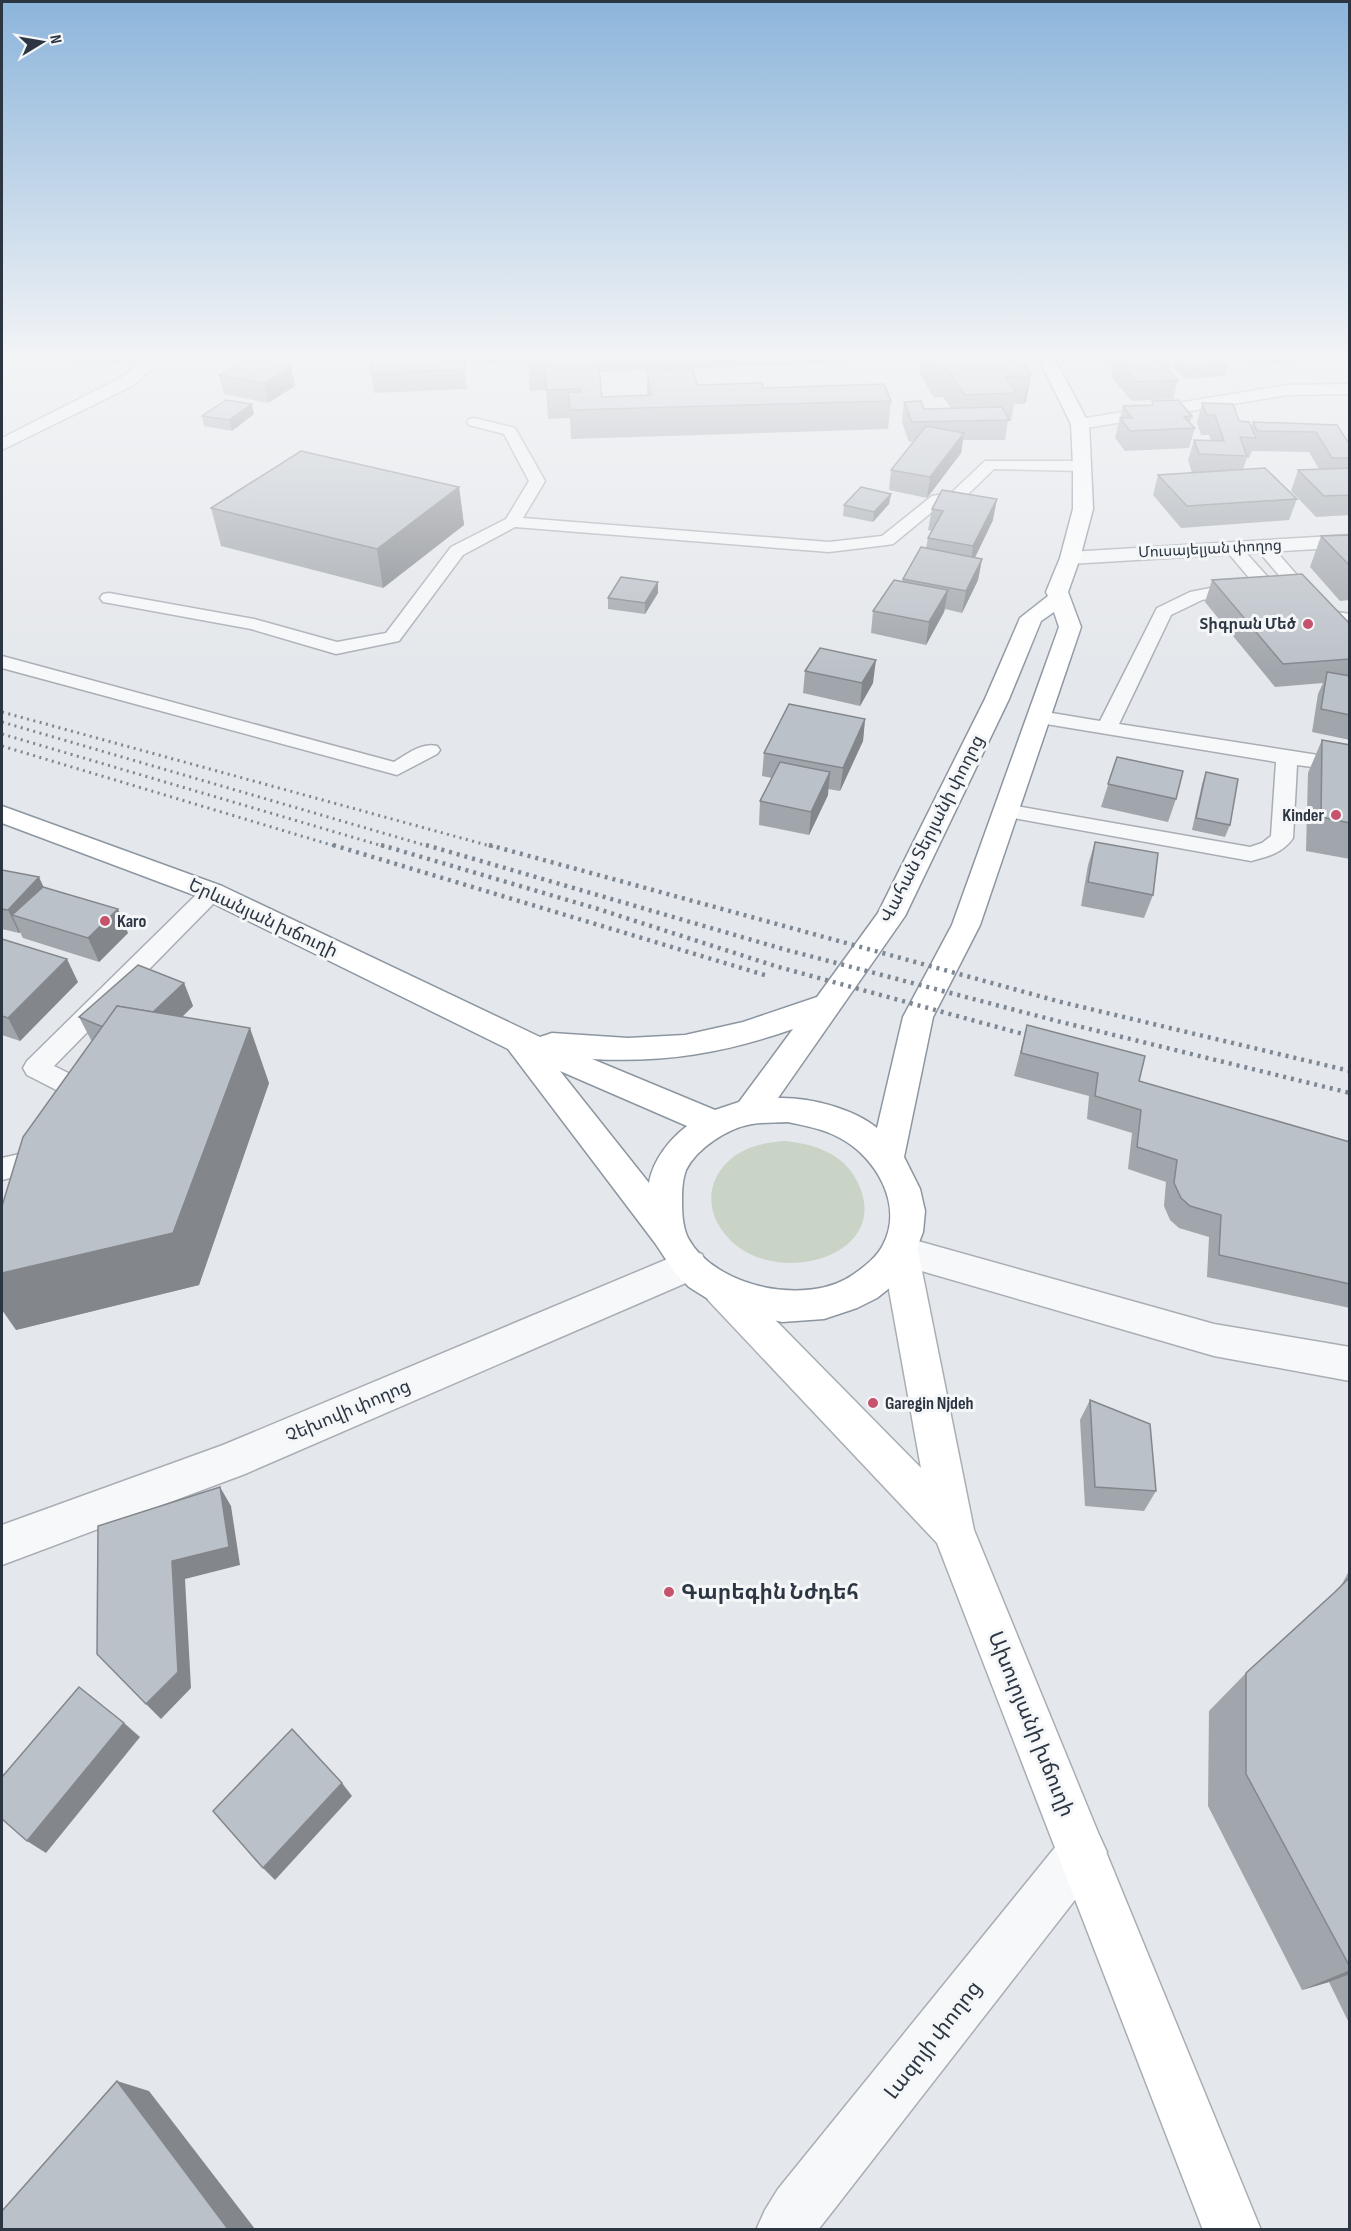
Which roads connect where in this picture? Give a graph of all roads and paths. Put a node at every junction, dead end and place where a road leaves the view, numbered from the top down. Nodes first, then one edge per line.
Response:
1 (527, 463) edge
2 (1082, 466) joint
3 (512, 522) junction
4 (1350, 541) edge
5 (1262, 546) junction
6 (1232, 548) junction
7 (1070, 558) junction
8 (110, 598) dead end
9 (1058, 599) junction
10 (1350, 619) edge
11 (2, 662) edge
12 (1040, 717) junction
13 (1107, 728) junction
14 (430, 750) dead end
15 (1287, 758) junction
16 (1350, 766) edge
17 (1005, 810) junction
18 (2, 814) edge
19 (212, 892) junction
20 (828, 1004) junction
21 (518, 1040) junction
22 (750, 1112) junction
23 (716, 1124) junction
24 (887, 1157) junction
25 (2, 1169) edge
26 (679, 1250) junction
27 (900, 1251) junction
28 (721, 1290) junction
29 (1350, 1364) edge
30 (953, 1530) junction
31 (2, 1545) edge
32 (1082, 1852) junction
33 (785, 2229) edge
34 (1232, 2229) edge

1 - 3 lane
2 - 3 lane
2 - 7 main road
3 - 8 lane
4 - 5 street, Մուսայելյան փողոց
5 - 6 street, Մուսայելյան փողոց
5 - 10 lane
6 - 7 street, Մուսայելյան փողոց
6 - 13 lane
7 - 9 main road
9 - 12 main road
9 - 20 main road, Վահան Տերյանի փողոց
11 - 14 lane
12 - 13 lane
12 - 17 main road
13 - 15 lane
15 - 16 lane
15 - 17 lane
17 - 24 main road
18 - 19 main road, Երևանյան խճուղի
19 - 21 main road, Երևանյան խճուղի
19 - 25 lane
20 - 21 main road
20 - 22 main road, Վահան Տերյանի փողոց
21 - 23 main road, Երևանյան խճուղի
21 - 26 main road, Երևանյան խճուղի
22 - 23 main road
22 - 24 main road
23 - 26 main road
24 - 27 main road
26 - 28 main road, Երևանյան խճուղի
26 - 31 street, Չեխովի փողոց
27 - 28 main road
27 - 29 street
27 - 30 main road
28 - 30 main road, Ախուրյանի խճուղի
30 - 32 main road, Ախուրյանի խճուղի
32 - 33 street, Լազոյի փողոց
32 - 34 main road, Ախուրյանի խճուղի

